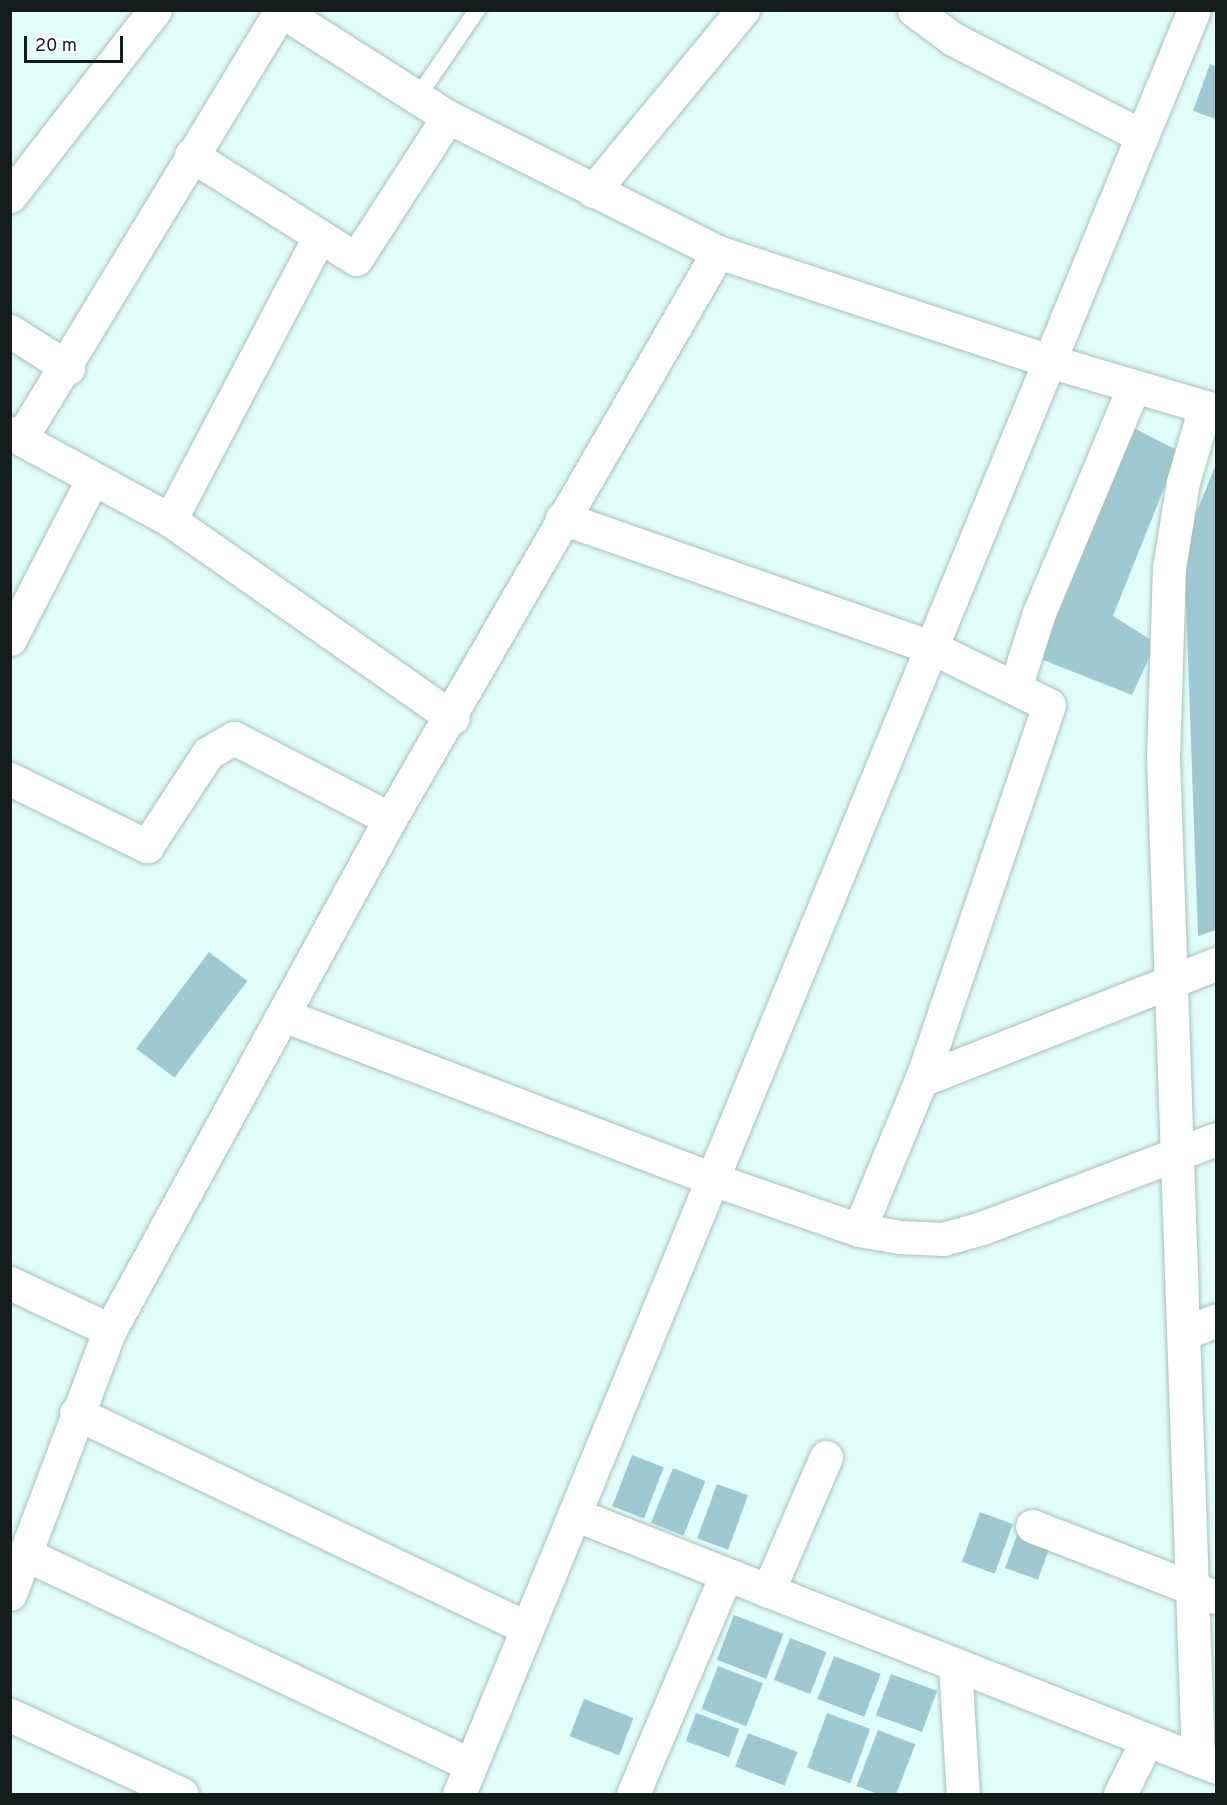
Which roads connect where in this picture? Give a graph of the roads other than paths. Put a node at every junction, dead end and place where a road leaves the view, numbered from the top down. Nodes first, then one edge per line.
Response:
1 (155, 10) edge
2 (477, 10) edge
3 (743, 10) edge
4 (915, 10) edge
5 (1194, 10) edge
6 (280, 11) edge
7 (417, 98) junction
8 (448, 117) junction
9 (1142, 136) junction
10 (191, 155) junction
11 (592, 191) junction
12 (10, 196) edge
13 (319, 237) junction
14 (718, 252) junction
15 (10, 331) edge
16 (1049, 362) junction
17 (68, 368) junction
18 (1134, 386) junction
19 (1211, 409) edge
20 (16, 436) edge
21 (91, 482) junction
22 (562, 518) junction
23 (170, 520) junction
24 (10, 639) edge
25 (931, 648) junction
26 (1016, 685) junction
27 (453, 718) junction
28 (10, 779) edge
29 (390, 819) junction
30 (1216, 964) edge
31 (1168, 981) junction
32 (283, 1015) junction
33 (921, 1080) junction
34 (1216, 1139) edge
35 (1178, 1154) junction
36 (712, 1179) junction
37 (859, 1230) junction
38 (10, 1283) edge
39 (1216, 1320) edge
40 (110, 1330) junction
41 (1187, 1332) junction
42 (1203, 1412) edge
43 (76, 1413) junction
44 (825, 1457) dead end
45 (574, 1514) junction
46 (1032, 1527) dead end
47 (26, 1554) junction
48 (726, 1575) junction
49 (768, 1591) junction
50 (10, 1594) edge
51 (1206, 1594) edge
52 (527, 1628) junction
53 (956, 1665) junction
54 (10, 1714) edge
55 (1147, 1740) junction
56 (1207, 1763) edge
57 (465, 1780) edge
58 (182, 1794) edge
59 (633, 1794) edge
60 (963, 1794) edge
61 (1120, 1794) edge

1 - 12 street
2 - 7 lane
3 - 11 street
4 - 9 street
5 - 9 street
6 - 7 street
6 - 10 street
7 - 8 street
8 - 11 street
8 - 13 street
9 - 16 street
10 - 13 street
10 - 17 street
11 - 14 street
13 - 23 street
14 - 16 street
14 - 22 street
15 - 17 street
16 - 18 street
16 - 25 street
17 - 20 street
18 - 19 street
18 - 26 street
19 - 31 street
20 - 21 street
21 - 23 street
21 - 24 street
22 - 25 street
22 - 27 street
23 - 27 street
25 - 26 street
25 - 36 street
26 - 33 street
27 - 29 street
28 - 29 street
29 - 32 street
30 - 31 street
31 - 33 street
31 - 35 street
32 - 36 street
32 - 40 street
33 - 37 street
34 - 35 street
35 - 37 street
35 - 41 street
36 - 37 street
36 - 45 street
38 - 40 street
39 - 41 street
40 - 43 street
41 - 42 street
42 - 51 street
43 - 47 street
43 - 52 street
44 - 49 street
45 - 48 street
45 - 52 street
46 - 51 street
47 - 50 street
47 - 57 street
48 - 49 street
48 - 59 street
49 - 53 street
51 - 56 street
52 - 57 street
53 - 55 street
53 - 60 street
54 - 58 street
55 - 56 street
55 - 61 street

